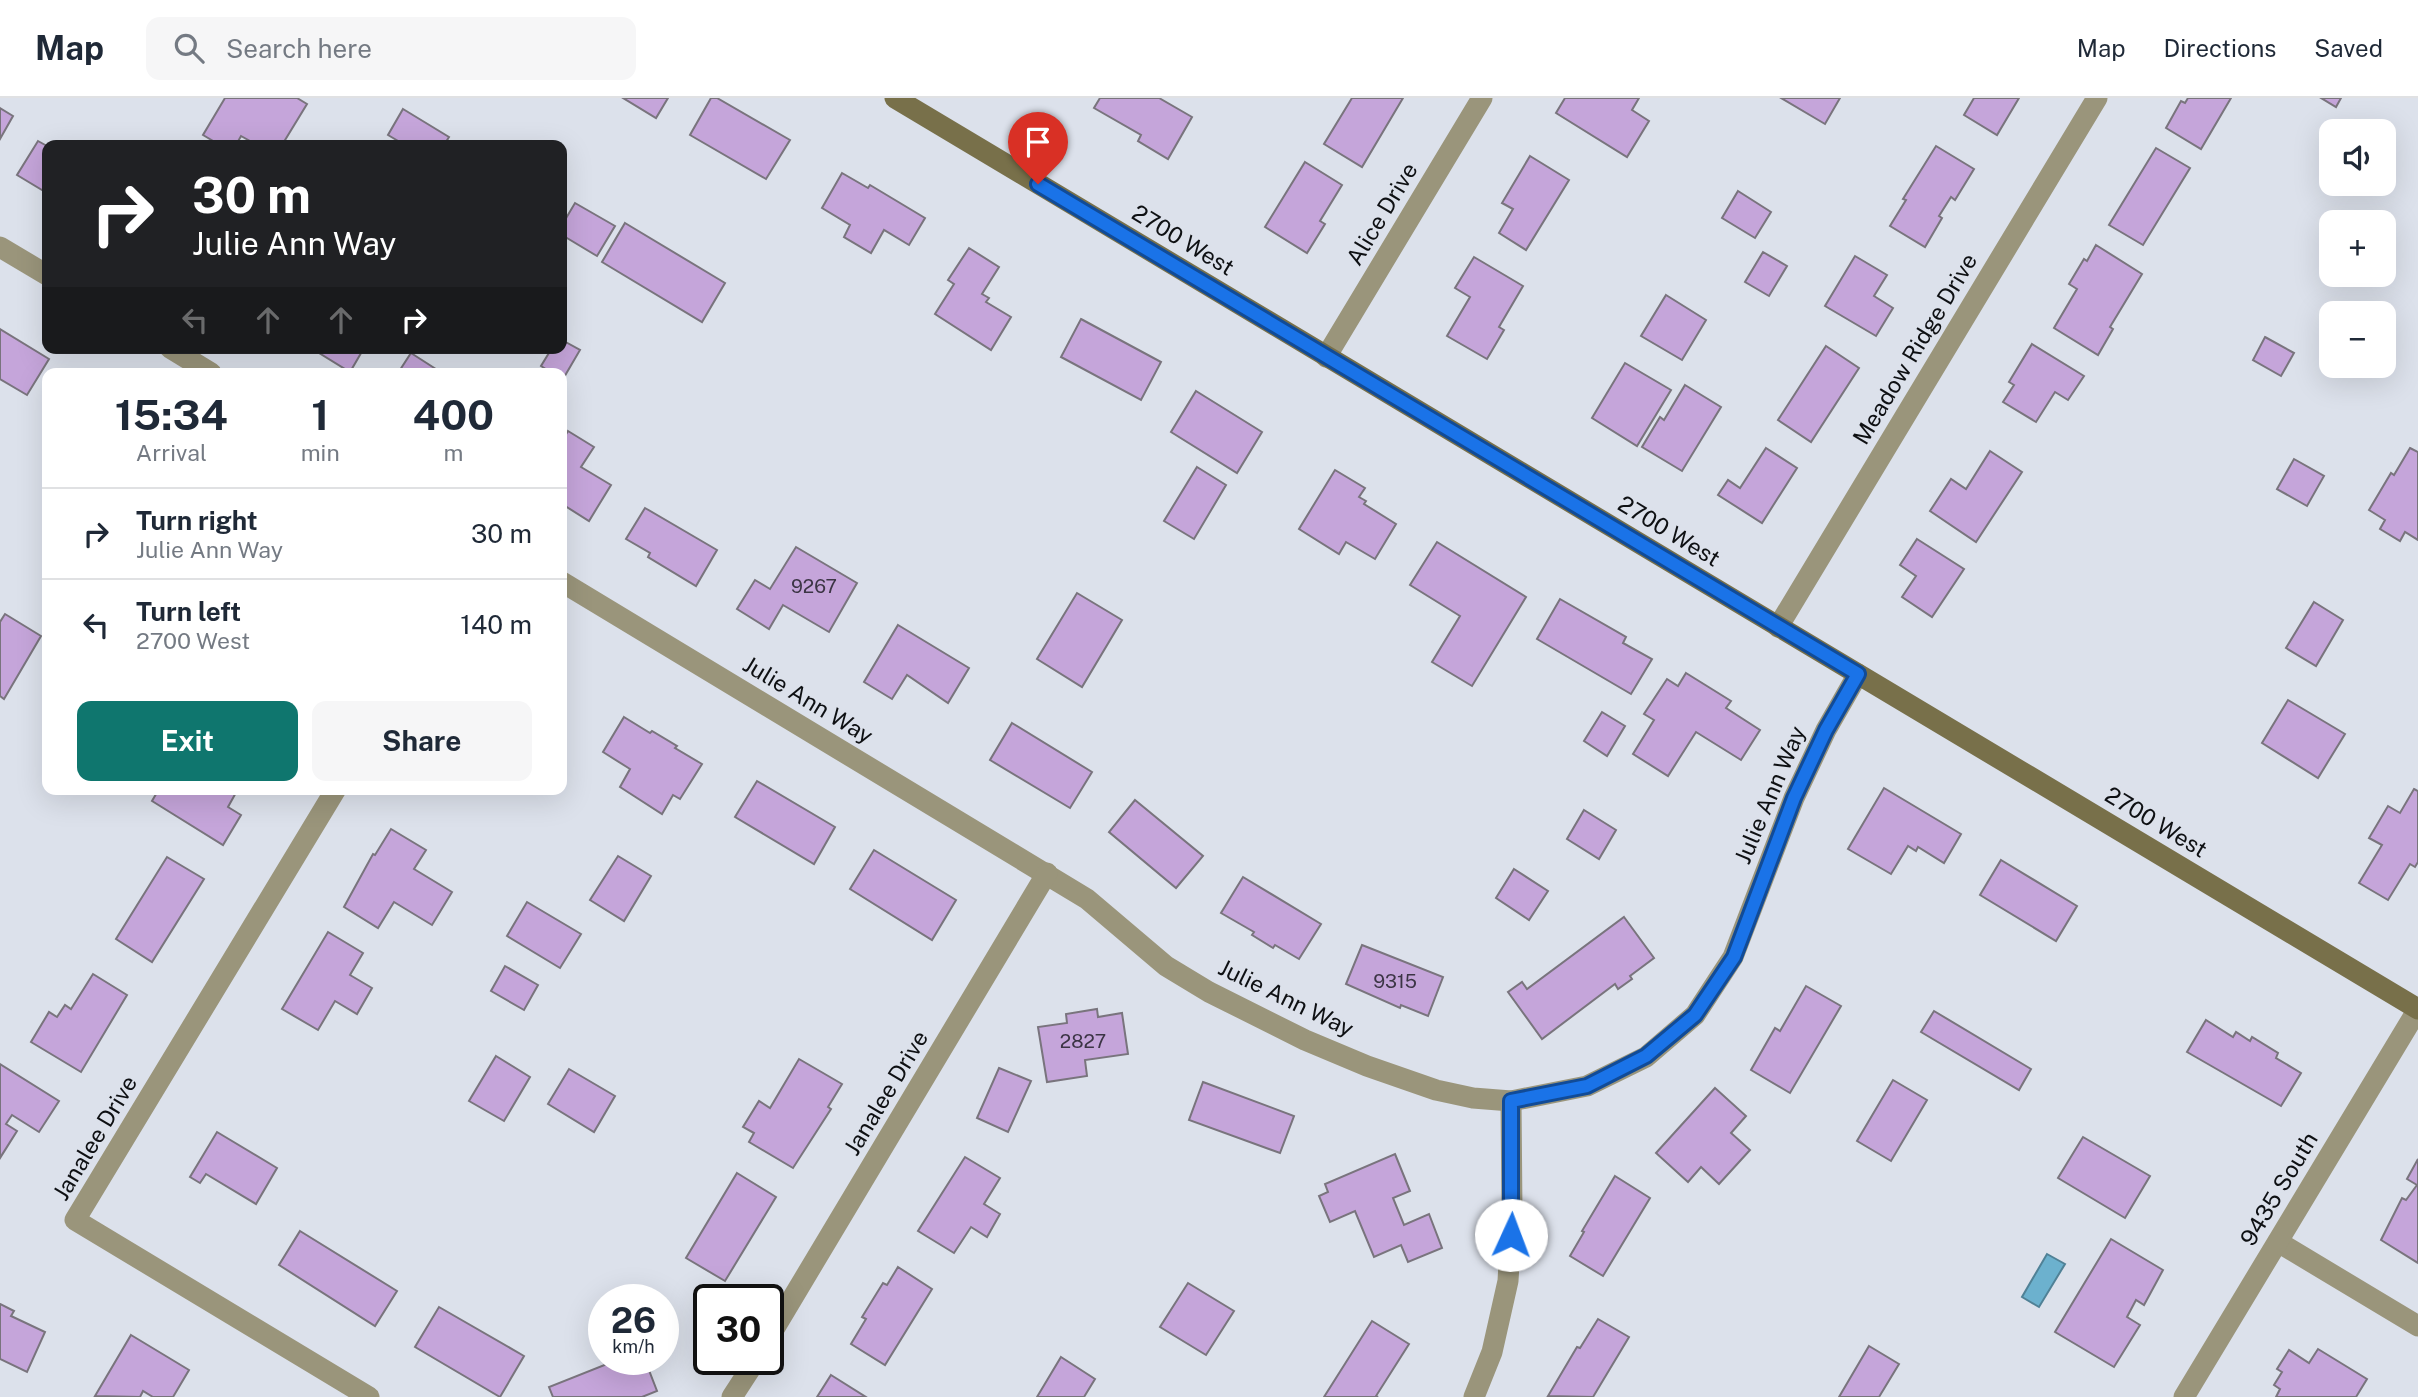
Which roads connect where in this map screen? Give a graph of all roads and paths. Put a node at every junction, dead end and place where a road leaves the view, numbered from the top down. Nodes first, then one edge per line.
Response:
1 (895, 98) edge
2 (1482, 98) edge
3 (2097, 98) edge
4 (0, 247) edge
5 (42, 272) edge
6 (180, 354) edge
7 (1326, 357) junction
8 (203, 368) edge
9 (567, 585) edge
10 (1778, 627) junction
11 (1858, 674) junction
12 (332, 795) edge
13 (1047, 873) junction
14 (2418, 1009) edge
15 (1511, 1101) junction
16 (2277, 1242) junction
17 (784, 1312) edge
18 (2418, 1326) edge
19 (746, 1375) edge
20 (369, 1397) edge
21 (732, 1397) edge
22 (1474, 1397) edge
23 (2184, 1397) edge

1 - 7 main road, 2700 West
2 - 7 street, Alice Drive
3 - 10 street, Meadow Ridge Drive
4 - 5 street
6 - 8 street
7 - 10 main road, 2700 West
9 - 13 street, Julie Ann Way
10 - 11 main road, 2700 West
11 - 14 main road, 2700 West
11 - 15 street, Julie Ann Way
12 - 20 street, Janalee Drive
13 - 15 street, Julie Ann Way
13 - 17 street, Janalee Drive
14 - 16 street, 9435 South
15 - 22 street
16 - 18 street
16 - 23 street, 9435 South
19 - 21 street

